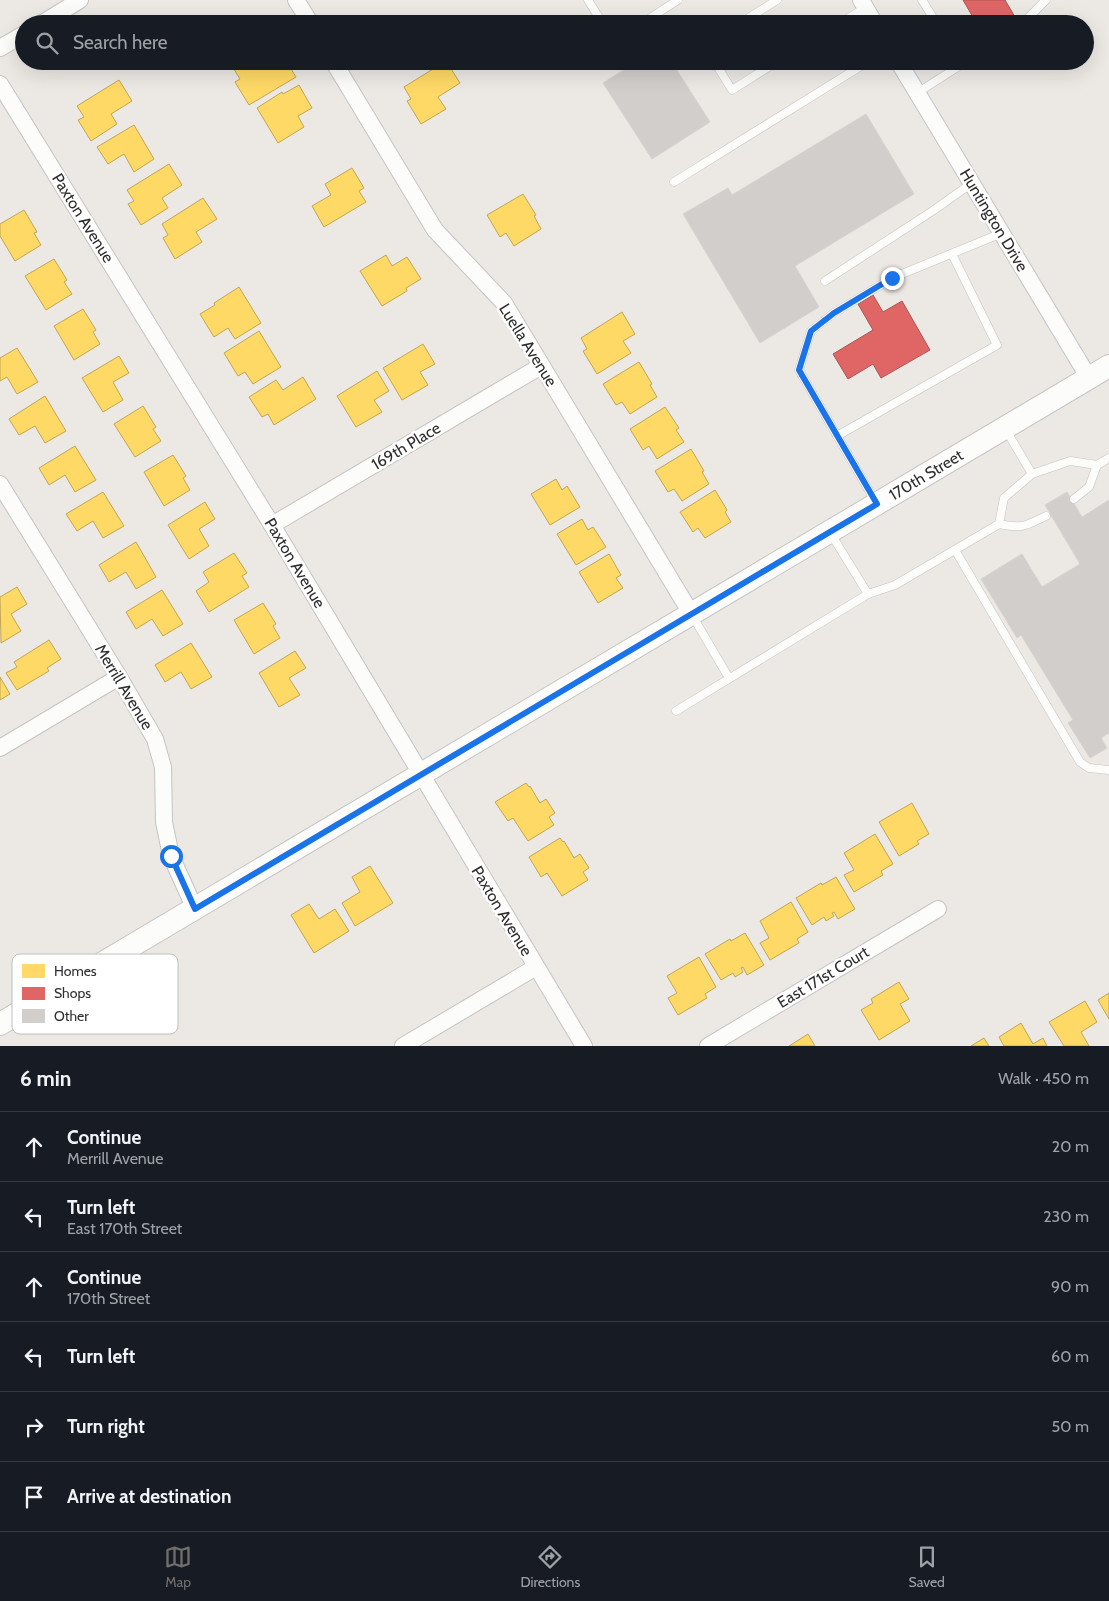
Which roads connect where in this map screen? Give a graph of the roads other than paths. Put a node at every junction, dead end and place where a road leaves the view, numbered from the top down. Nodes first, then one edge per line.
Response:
1 (80, 0) edge
2 (296, 0) edge
3 (588, 0) edge
4 (678, 0) edge
5 (776, 0) edge
6 (922, 0) edge
7 (1046, 0) edge
8 (863, 4) edge
9 (56, 15) edge
10 (305, 15) edge
11 (597, 15) edge
12 (655, 15) edge
13 (753, 15) edge
14 (850, 15) edge
15 (870, 15) edge
16 (931, 15) edge
17 (1031, 15) edge
18 (15, 39) edge
19 (0, 48) edge
20 (338, 70) edge
21 (720, 70) edge
22 (764, 70) edge
23 (854, 70) edge
24 (903, 70) edge
25 (951, 70) edge
26 (0, 84) edge
27 (917, 93) junction
28 (674, 182) dead end
29 (972, 183) junction
30 (1002, 234) junction
31 (952, 254) junction
32 (826, 281) dead end
33 (541, 366) junction
34 (1109, 366) edge
35 (1089, 378) junction
36 (1005, 428) junction
37 (837, 436) junction
38 (1109, 458) edge
39 (1097, 465) junction
40 (1032, 474) junction
41 (0, 484) edge
42 (1074, 499) dead end
43 (877, 504) junction
44 (1046, 516) dead end
45 (999, 524) junction
46 (272, 525) junction
47 (830, 533) junction
48 (955, 550) junction
49 (868, 594) junction
50 (692, 615) junction
51 (118, 677) junction
52 (729, 678) junction
53 (676, 711) dead end
54 (0, 748) edge
55 (1109, 770) edge
56 (421, 775) junction
57 (195, 909) junction
58 (938, 909) dead end
59 (119, 954) edge
60 (536, 967) junction
61 (12, 1017) edge
62 (0, 1024) edge
63 (402, 1046) edge
64 (584, 1046) edge
65 (708, 1046) edge

1 - 9 street
2 - 10 street
3 - 11 lane
4 - 12 lane
5 - 13 lane
6 - 16 lane
7 - 17 lane
8 - 14 lane
8 - 15 street
18 - 19 street
20 - 33 street, Luella Avenue
21 - 22 lane
23 - 28 lane
24 - 27 street, Huntington Drive
25 - 27 lane
26 - 46 street, Paxton Avenue
27 - 29 street, Huntington Drive
29 - 30 street, Huntington Drive
29 - 32 lane
30 - 31 lane
30 - 35 street, Huntington Drive
31 - 37 lane
31 - 37 lane
33 - 46 street, 169th Place
33 - 50 street, Luella Avenue
34 - 35 street, 170th Street
35 - 36 street, 170th Street
36 - 40 lane
36 - 43 street, 170th Street
37 - 43 lane
38 - 39 lane
39 - 40 lane
39 - 42 lane
40 - 45 lane
41 - 51 street, Merrill Avenue
43 - 47 street, 170th Street
44 - 45 lane
45 - 48 lane
46 - 56 street, Paxton Avenue
47 - 49 lane
47 - 50 street, 170th Street
48 - 49 lane
48 - 55 lane
49 - 52 lane
50 - 52 lane
50 - 56 street, 170th Street
51 - 54 street
51 - 57 street, Merrill Avenue
52 - 53 lane
56 - 57 street, 170th Street
56 - 60 street, Paxton Avenue
57 - 59 street, 170th Street
58 - 65 street, East 171st Court
60 - 63 street
60 - 64 street, Paxton Avenue
61 - 62 street, 170th Street

